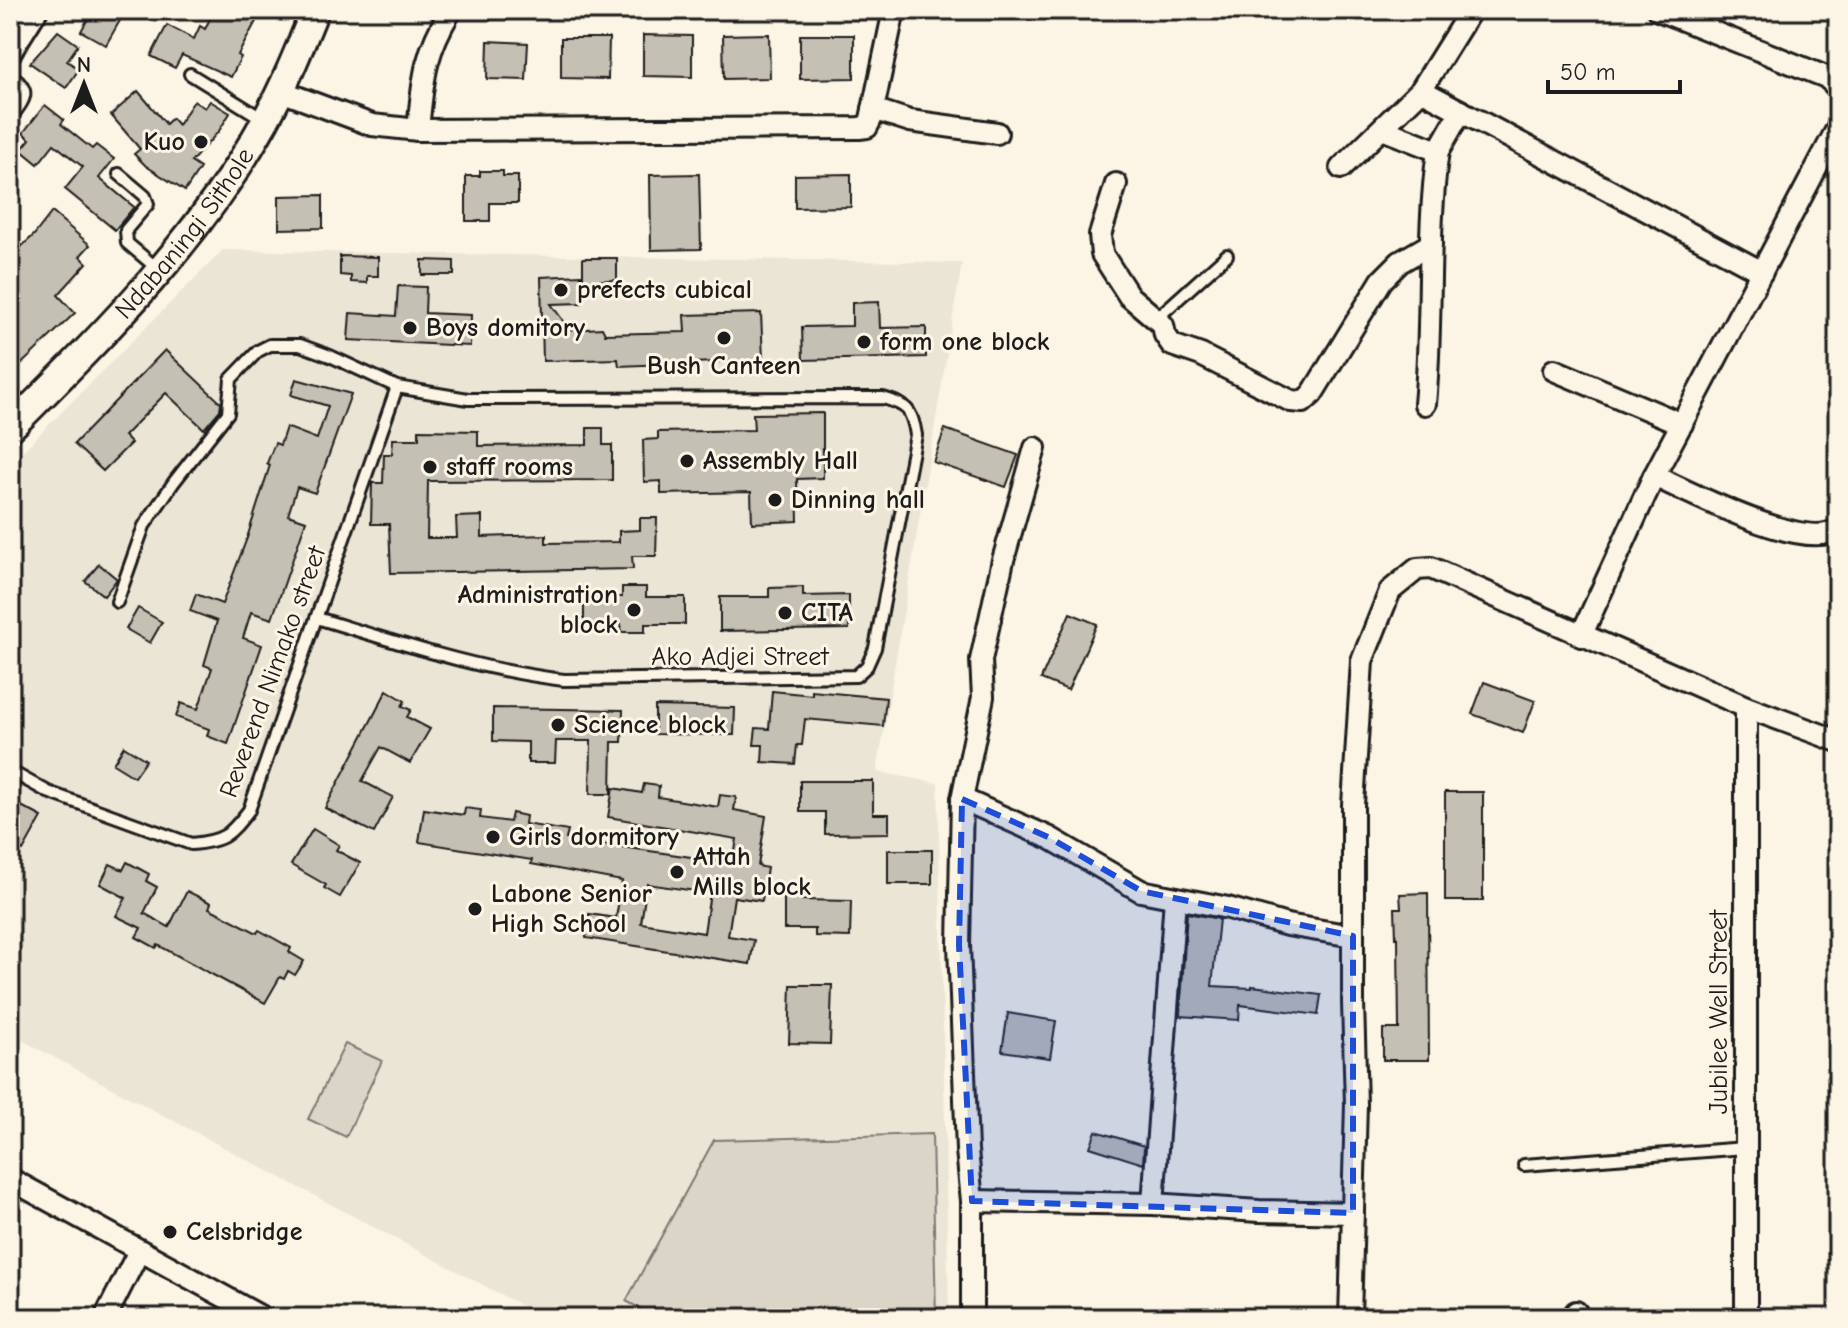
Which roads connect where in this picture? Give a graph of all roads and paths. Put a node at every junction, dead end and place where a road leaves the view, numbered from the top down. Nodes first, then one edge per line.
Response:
1 (37, 10) edge
2 (315, 10) edge
3 (451, 10) edge
4 (894, 10) edge
5 (1471, 10) edge
6 (1658, 10) edge
7 (10, 53) edge
8 (10, 74) edge
9 (190, 74) dead end
10 (1838, 88) edge
11 (1421, 90) junction
12 (281, 91) junction
13 (873, 109) junction
14 (1461, 111) junction
15 (10, 119) edge
16 (265, 121) junction
17 (1838, 127) edge
18 (1382, 129) junction
19 (418, 130) junction
20 (997, 133) dead end
21 (1438, 151) junction
22 (1341, 168) dead end
23 (119, 174) dead end
24 (1116, 184) dead end
25 (1431, 244) junction
26 (1227, 255) dead end
27 (160, 272) junction
28 (1762, 272) junction
29 (1157, 318) junction
30 (1554, 370) dead end
31 (397, 387) junction
32 (1425, 404) dead end
33 (1682, 424) junction
34 (10, 428) edge
35 (1035, 448) dead end
36 (1654, 476) junction
37 (1838, 529) edge
38 (117, 602) dead end
39 (317, 618) junction
40 (1581, 636) junction
41 (1746, 707) junction
42 (1838, 741) edge
43 (10, 771) edge
44 (962, 799) junction
45 (1175, 898) junction
46 (1353, 936) junction
47 (1745, 1148) junction
48 (1524, 1165) dead end
49 (10, 1179) edge
50 (972, 1201) junction
51 (1153, 1204) junction
52 (1353, 1213) junction
53 (139, 1251) junction
54 (105, 1318) edge
55 (263, 1318) edge
56 (972, 1318) edge
57 (1350, 1318) edge
58 (1746, 1318) edge

1 - 7 street
2 - 12 street, Ndabaningi Sithole
3 - 19 street
4 - 13 street
5 - 11 street
6 - 10 street
8 - 15 lane
9 - 16 lane
11 - 14 street
11 - 18 street
12 - 16 street, Ndabaningi Sithole
12 - 19 street
13 - 19 street
13 - 20 street
14 - 21 street
14 - 28 street
16 - 27 street, Ndabaningi Sithole
17 - 28 street
18 - 21 street
18 - 22 street
21 - 25 street
23 - 27 lane
24 - 29 street
25 - 29 street
25 - 32 street
26 - 29 lane
27 - 34 street, Ndabaningi Sithole
28 - 33 street
30 - 33 street
31 - 38 lane
31 - 39 lane, Reverend Nimako street
31 - 39 lane, Ako Adjei Street
33 - 36 street
35 - 44 street
36 - 37 street
36 - 40 street
39 - 43 lane, Reverend Nimako street
40 - 41 street
40 - 46 street
41 - 42 street
41 - 47 street, Jubilee Well Street
44 - 45 street
44 - 50 street
45 - 46 street
45 - 51 street
46 - 52 street
47 - 48 lane
47 - 58 street, Jubilee Well Street
49 - 53 street
50 - 51 street
50 - 56 street
51 - 52 street
52 - 57 street
53 - 54 street
53 - 55 street

